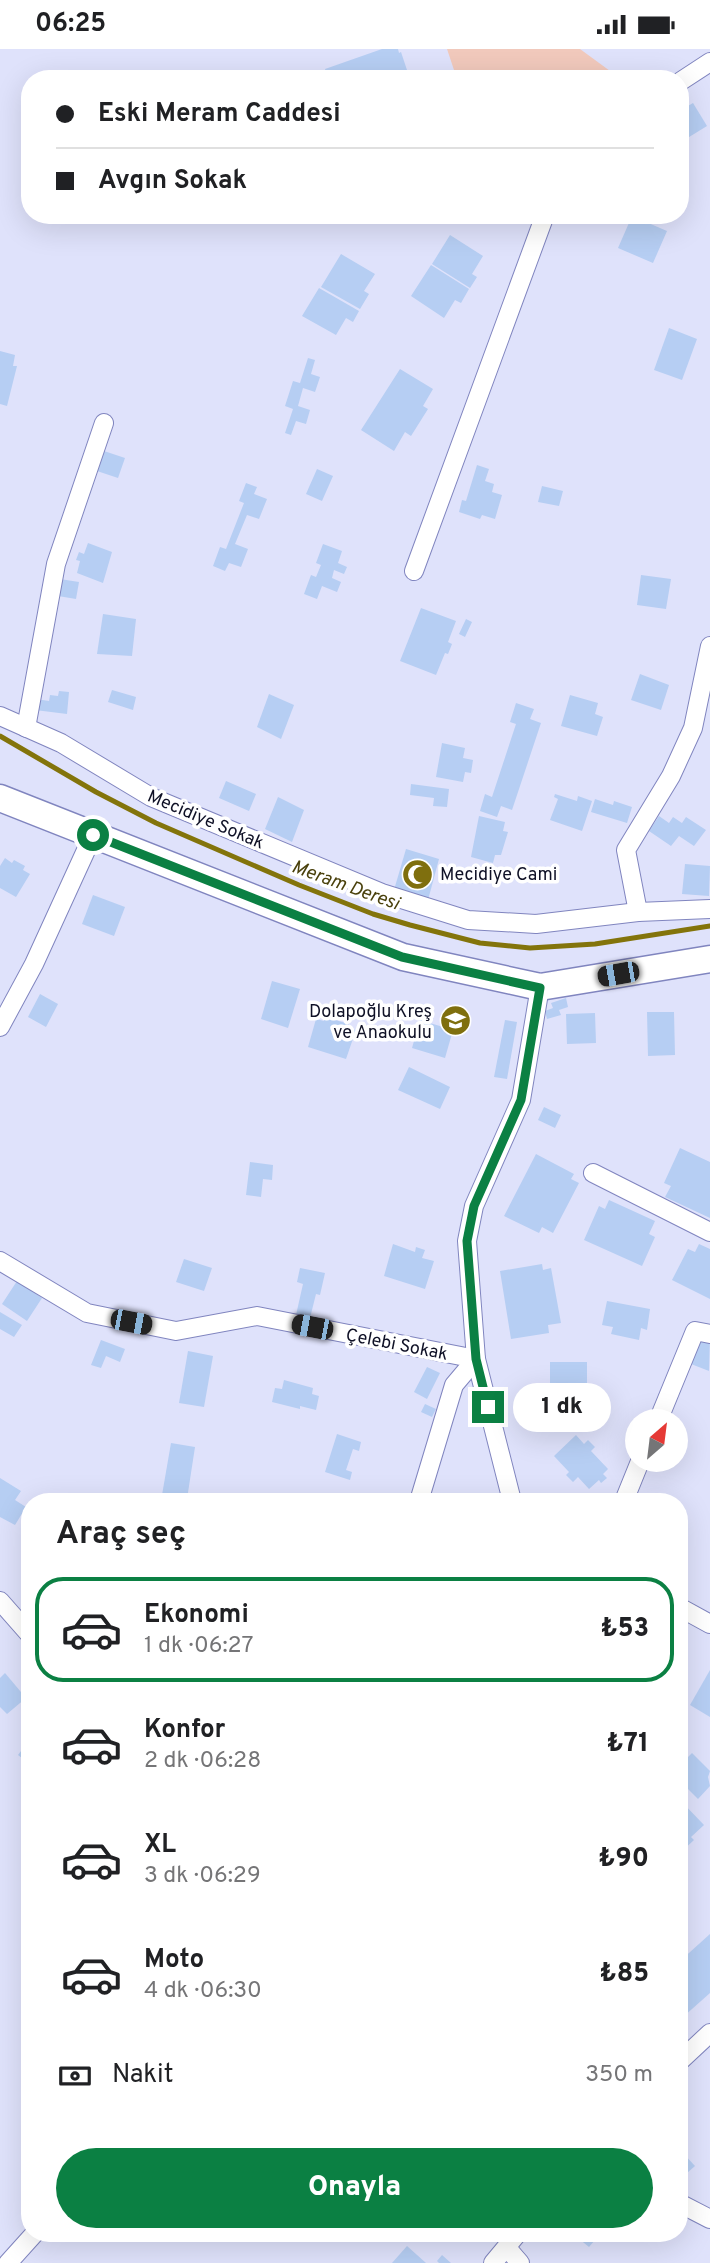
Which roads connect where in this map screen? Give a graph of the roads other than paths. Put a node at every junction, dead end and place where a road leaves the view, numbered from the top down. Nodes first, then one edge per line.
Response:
1 (710, 62) edge
2 (689, 76) edge
3 (542, 224) edge
4 (104, 423) dead end
5 (414, 571) dead end
6 (710, 646) edge
7 (0, 716) edge
8 (26, 728) junction
9 (0, 798) edge
10 (93, 835) junction
11 (710, 909) edge
12 (638, 912) junction
13 (710, 960) edge
14 (540, 988) junction
15 (0, 1027) edge
16 (593, 1173) dead end
17 (710, 1232) edge
18 (0, 1261) edge
19 (703, 1333) edge
20 (476, 1359) junction
21 (663, 1409) edge
22 (636, 1472) edge
23 (421, 1493) edge
24 (510, 1493) edge
25 (627, 1493) edge
26 (0, 1601) edge
27 (688, 1612) edge
28 (710, 1624) edge
29 (21, 1625) edge
30 (710, 2033) edge
31 (688, 2054) edge
32 (688, 2208) edge
33 (710, 2219) edge
34 (27, 2242) edge
35 (511, 2242) edge
36 (507, 2248) junction
37 (8, 2263) edge
38 (493, 2263) edge
39 (520, 2263) edge

1 - 2 street
3 - 5 street
4 - 8 street
6 - 12 street
7 - 8 street, Mecidiye Sokak
8 - 12 street, Mecidiye Sokak
9 - 10 street
10 - 14 street
10 - 15 street
11 - 12 street, Mecidiye Sokak
13 - 14 street
14 - 20 street
16 - 17 street
18 - 20 street, Çelebi Sokak
19 - 21 street
20 - 23 street
20 - 24 street
22 - 25 street
26 - 29 street
27 - 28 street
30 - 31 street
32 - 33 street
34 - 37 street
35 - 36 street
36 - 38 street
36 - 39 street

